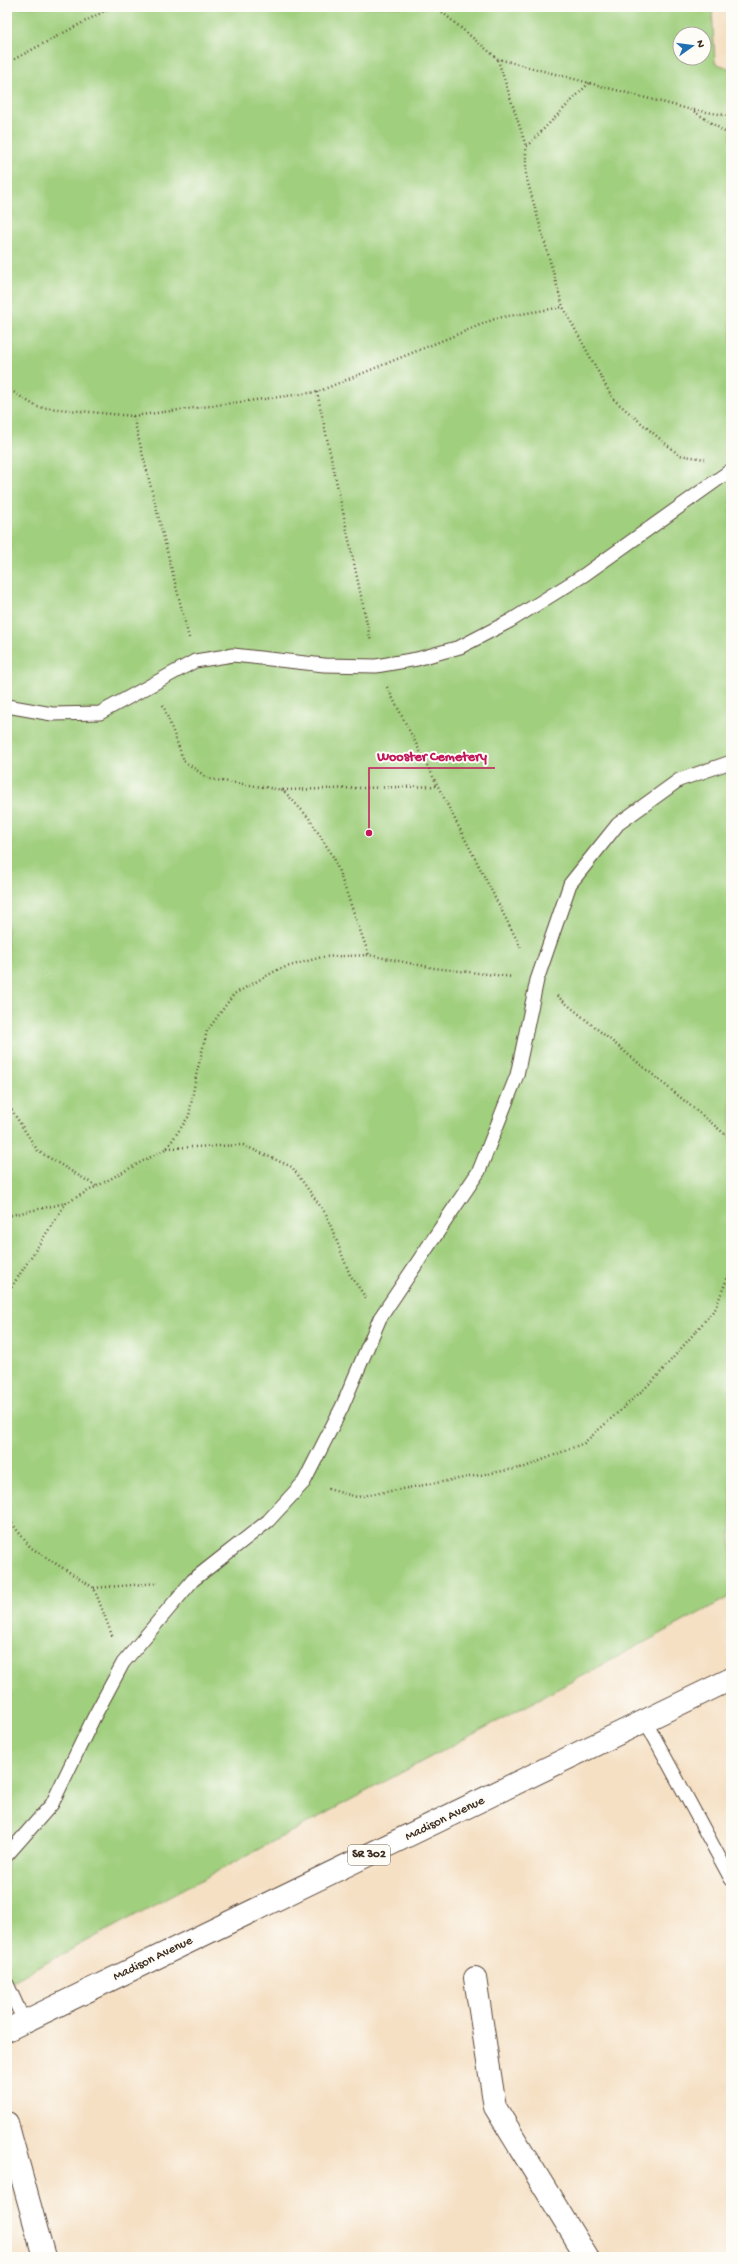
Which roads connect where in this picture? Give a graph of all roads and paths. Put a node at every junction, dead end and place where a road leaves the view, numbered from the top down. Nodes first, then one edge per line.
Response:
1 (112, 7) edge
2 (436, 7) edge
3 (498, 59) junction
4 (7, 63) edge
5 (589, 83) junction
6 (692, 110) junction
7 (731, 116) edge
8 (731, 136) edge
9 (526, 147) junction
10 (563, 307) junction
11 (7, 388) edge
12 (317, 392) junction
13 (133, 416) junction
14 (709, 459) dead end
15 (731, 470) edge
16 (195, 661) junction
17 (376, 666) junction
18 (155, 684) junction
19 (7, 706) edge
20 (731, 762) edge
21 (438, 786) junction
22 (283, 790) junction
23 (369, 955) junction
24 (537, 980) junction
25 (7, 1103) edge
26 (731, 1139) edge
27 (167, 1148) junction
28 (96, 1187) junction
29 (66, 1203) junction
30 (7, 1216) edge
31 (731, 1269) edge
32 (7, 1294) edge
33 (380, 1318) junction
34 (304, 1482) junction
35 (7, 1516) edge
36 (193, 1580) junction
37 (94, 1588) junction
38 (122, 1663) junction
39 (731, 1679) edge
40 (646, 1722) junction
41 (7, 1855) edge
42 (731, 1879) edge
43 (475, 1978) dead end
44 (7, 1984) edge
45 (15, 2025) edge
46 (7, 2123) edge
47 (44, 2257) edge
48 (587, 2257) edge

1 - 4 path
2 - 3 path
3 - 5 path
3 - 9 path
5 - 6 path
5 - 9 path
6 - 7 path
6 - 8 path
9 - 10 path
10 - 12 path
10 - 14 path
11 - 13 path
12 - 13 path
12 - 17 path
13 - 16 path
15 - 17 lane
16 - 17 lane
16 - 18 lane
17 - 21 path
18 - 19 lane
18 - 22 path
20 - 24 lane
21 - 22 path
21 - 24 path
22 - 23 path
23 - 24 path
23 - 27 path
24 - 26 path
24 - 33 lane
25 - 28 path
27 - 28 path
27 - 33 path
28 - 29 path
29 - 30 path
29 - 32 path
31 - 34 path
33 - 34 lane
34 - 36 lane
35 - 37 path
36 - 37 path
36 - 38 lane
37 - 38 path
38 - 41 lane
39 - 40 main road, Madison Avenue / SR 302
40 - 42 lane
40 - 45 main road, Madison Avenue / SR 302
43 - 48 main road
44 - 45 lane
46 - 47 main road

